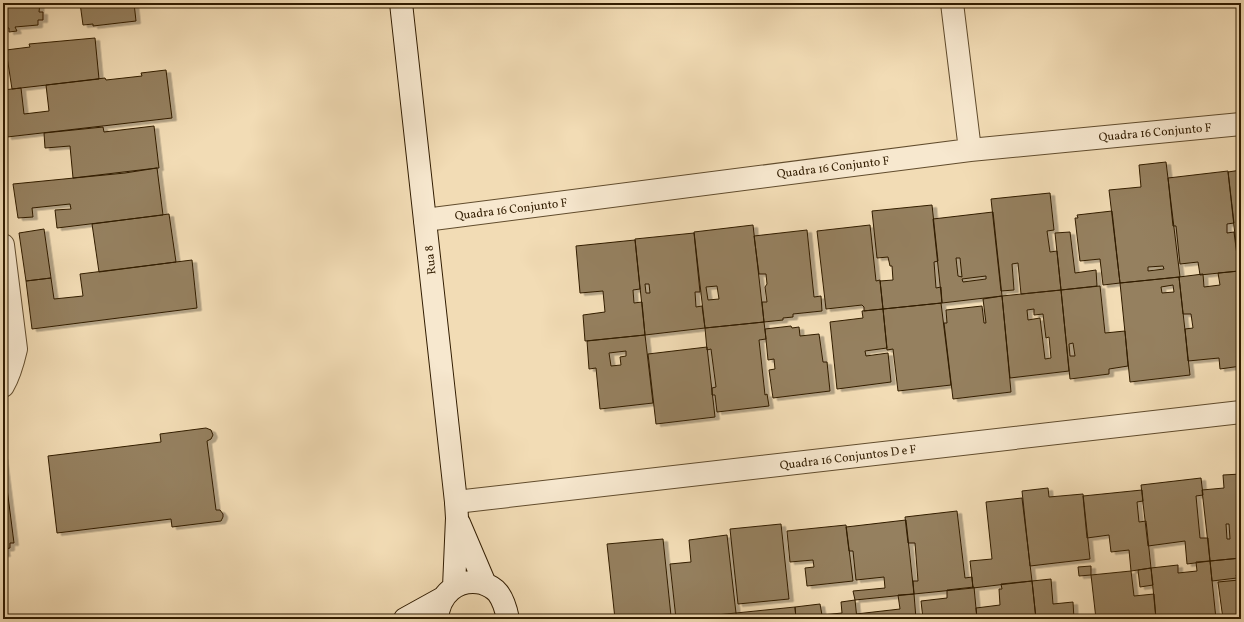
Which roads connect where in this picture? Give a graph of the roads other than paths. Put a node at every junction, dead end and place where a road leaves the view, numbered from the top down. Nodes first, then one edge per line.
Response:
1 (401, 3) edge
2 (952, 3) edge
3 (1241, 124) edge
4 (970, 150) junction
5 (425, 220) junction
6 (3, 245) edge
7 (3, 386) edge
8 (1241, 412) edge
9 (456, 510) junction
10 (485, 584) junction
11 (448, 593) junction
12 (405, 619) edge
13 (437, 619) edge
14 (508, 619) edge

1 - 5 street, Rua 8
2 - 4 street
3 - 4 street, Quadra 16 Conjunto F
4 - 5 street, Quadra 16 Conjunto F
5 - 9 street, Rua 8
6 - 7 street
8 - 9 street, Quadra 16 Conjuntos D e F
9 - 10 street, Rua 8
9 - 11 street, Rua 8
10 - 11 street
10 - 14 street
11 - 12 street
11 - 13 street, Rua 8

